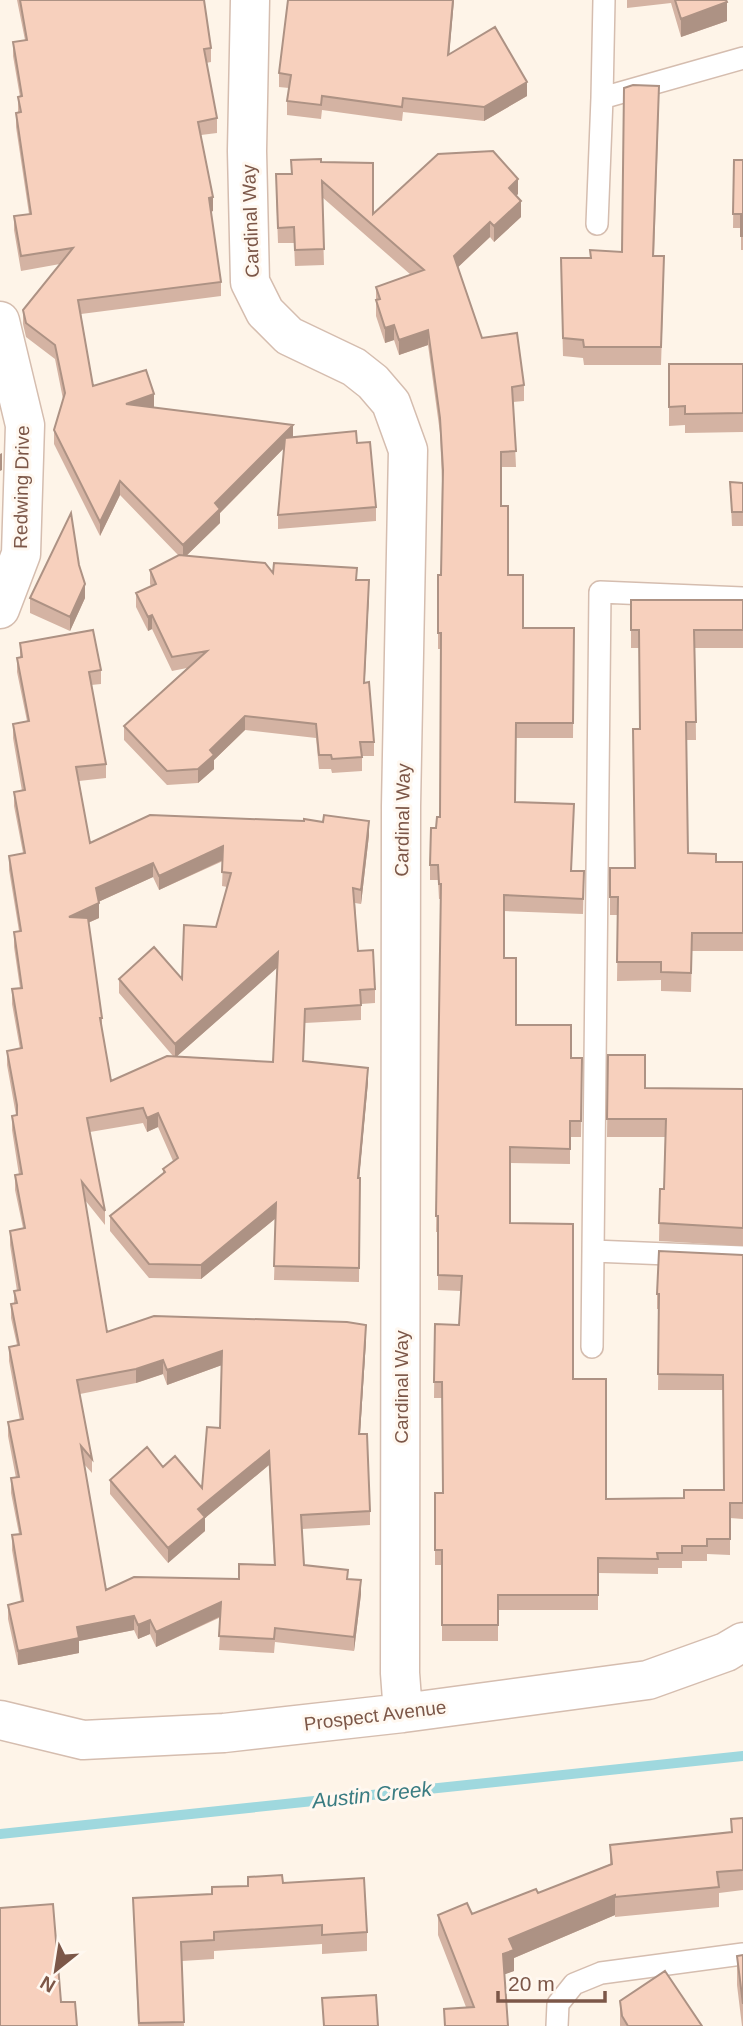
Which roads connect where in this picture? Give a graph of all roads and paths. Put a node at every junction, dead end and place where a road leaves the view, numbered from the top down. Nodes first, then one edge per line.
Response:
1 (250, 0) edge
2 (604, 0) edge
3 (743, 58) edge
4 (603, 98) junction
5 (597, 224) dead end
6 (0, 321) edge
7 (743, 598) edge
8 (0, 609) edge
9 (593, 1251) junction
10 (743, 1257) edge
11 (593, 1347) dead end
12 (743, 1642) edge
13 (403, 1713) junction
14 (0, 1720) edge
15 (743, 1954) edge
16 (557, 2026) edge

1 - 13 street, Cardinal Way
2 - 4 lane
3 - 4 lane
4 - 5 lane
6 - 8 street, Redwing Drive
7 - 9 lane
9 - 10 lane
9 - 11 lane
12 - 13 street, Prospect Avenue
13 - 14 street, Prospect Avenue
15 - 16 lane

